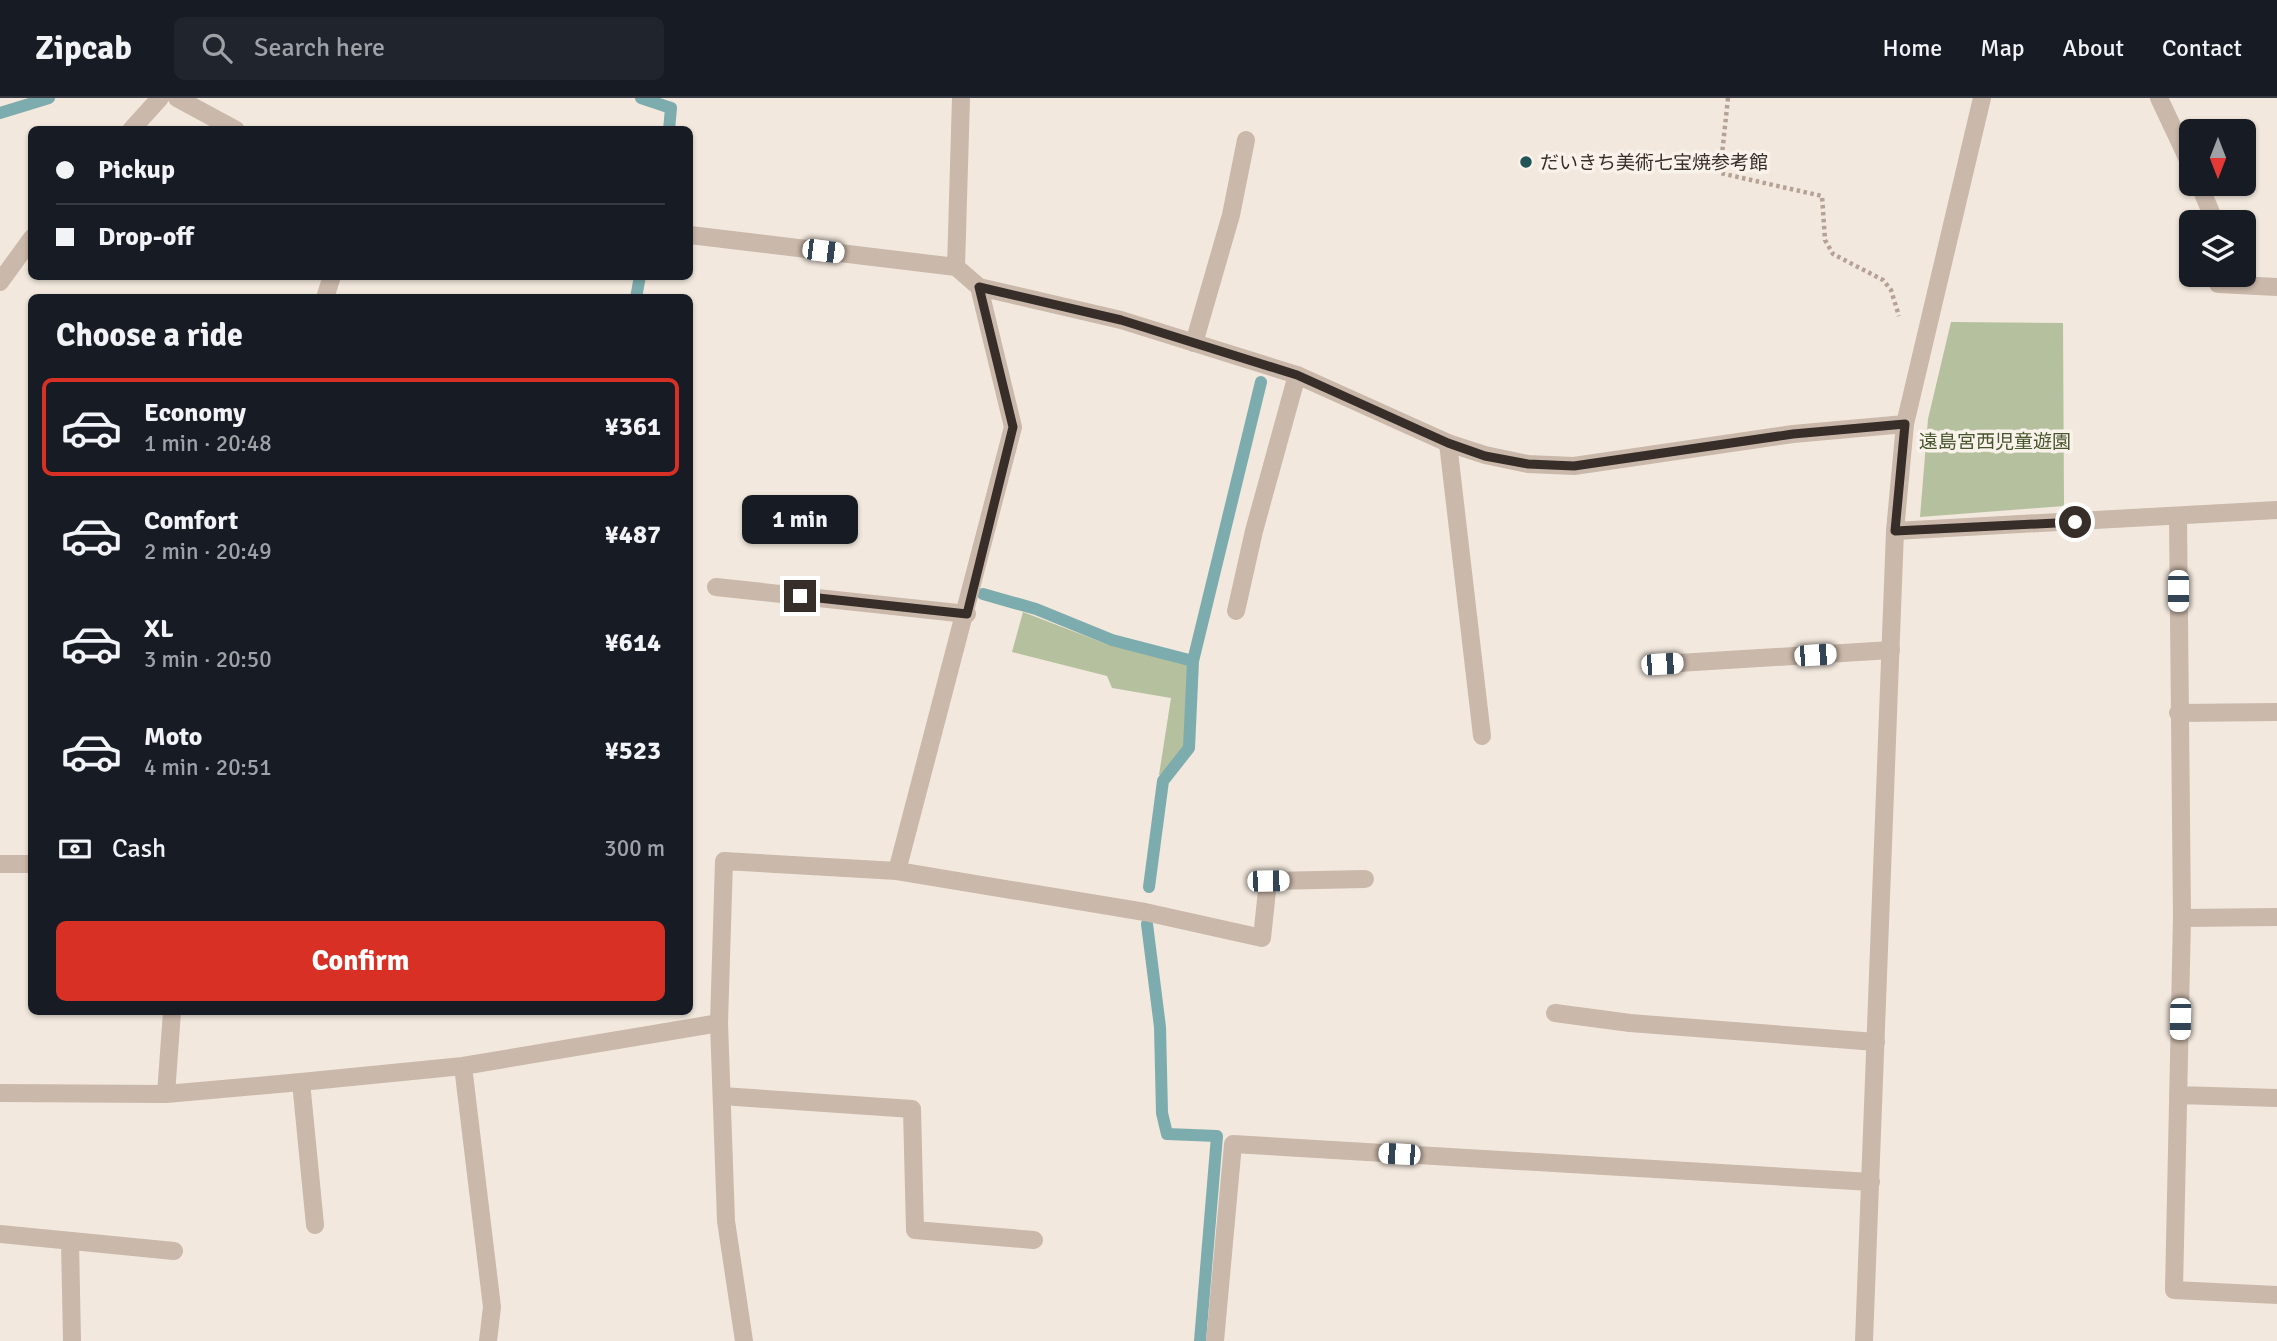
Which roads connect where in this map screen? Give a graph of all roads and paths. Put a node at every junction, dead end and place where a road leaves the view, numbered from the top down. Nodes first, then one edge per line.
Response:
1 (160, 98) edge
2 (177, 98) edge
3 (961, 98) edge
4 (1728, 98) edge
5 (1982, 98) edge
6 (2159, 98) edge
7 (135, 126) edge
8 (229, 126) edge
9 (1246, 140) dead end
10 (2179, 140) edge
11 (693, 235) edge
12 (28, 244) edge
13 (957, 268) junction
14 (0, 282) edge
15 (2256, 286) edge
16 (979, 287) junction
17 (2277, 287) edge
18 (1898, 329) dead end
19 (1194, 344) junction
20 (1297, 375) junction
21 (1905, 424) junction
22 (1448, 443) junction
23 (2277, 510) edge
24 (2178, 517) junction
25 (1895, 531) junction
26 (716, 587) dead end
27 (1236, 611) dead end
28 (967, 614) junction
29 (1891, 650) junction
30 (1662, 664) dead end
31 (2277, 712) edge
32 (2178, 713) junction
33 (1482, 736) dead end
34 (0, 864) edge
35 (28, 864) edge
36 (897, 871) junction
37 (1365, 879) dead end
38 (2277, 917) edge
39 (2182, 918) junction
40 (1555, 1013) dead end
41 (172, 1015) edge
42 (719, 1023) junction
43 (1876, 1042) junction
44 (463, 1066) junction
45 (301, 1083) junction
46 (0, 1093) edge
47 (166, 1094) junction
48 (2178, 1095) junction
49 (722, 1096) junction
50 (2277, 1098) edge
51 (1871, 1182) junction
52 (315, 1225) dead end
53 (0, 1234) edge
54 (1034, 1240) dead end
55 (69, 1242) junction
56 (174, 1251) dead end
57 (2277, 1295) edge
58 (72, 1341) edge
59 (488, 1341) edge
60 (744, 1341) edge
61 (1214, 1341) edge
62 (1864, 1341) edge

1 - 7 street
2 - 8 street
3 - 13 street
4 - 18 path
5 - 21 street
6 - 10 street
9 - 19 street
11 - 13 street
12 - 14 street
13 - 16 street
15 - 17 street
16 - 19 street
16 - 28 street
19 - 20 street
20 - 22 street
20 - 27 street
21 - 22 street
21 - 25 street
22 - 33 street
23 - 24 street
24 - 25 street
24 - 32 street
25 - 29 street
26 - 28 street
28 - 36 street
29 - 30 street
29 - 43 street
31 - 32 street
32 - 39 street
34 - 35 street
36 - 37 street
36 - 42 street
38 - 39 street
39 - 48 street
40 - 43 street
41 - 47 street
42 - 44 street
42 - 49 street
43 - 51 street
44 - 45 street
44 - 59 street
45 - 47 street
45 - 52 street
46 - 47 street
48 - 50 street
48 - 57 street
49 - 54 street
49 - 60 street
51 - 61 street
51 - 62 street
53 - 55 street
55 - 56 street
55 - 58 street

